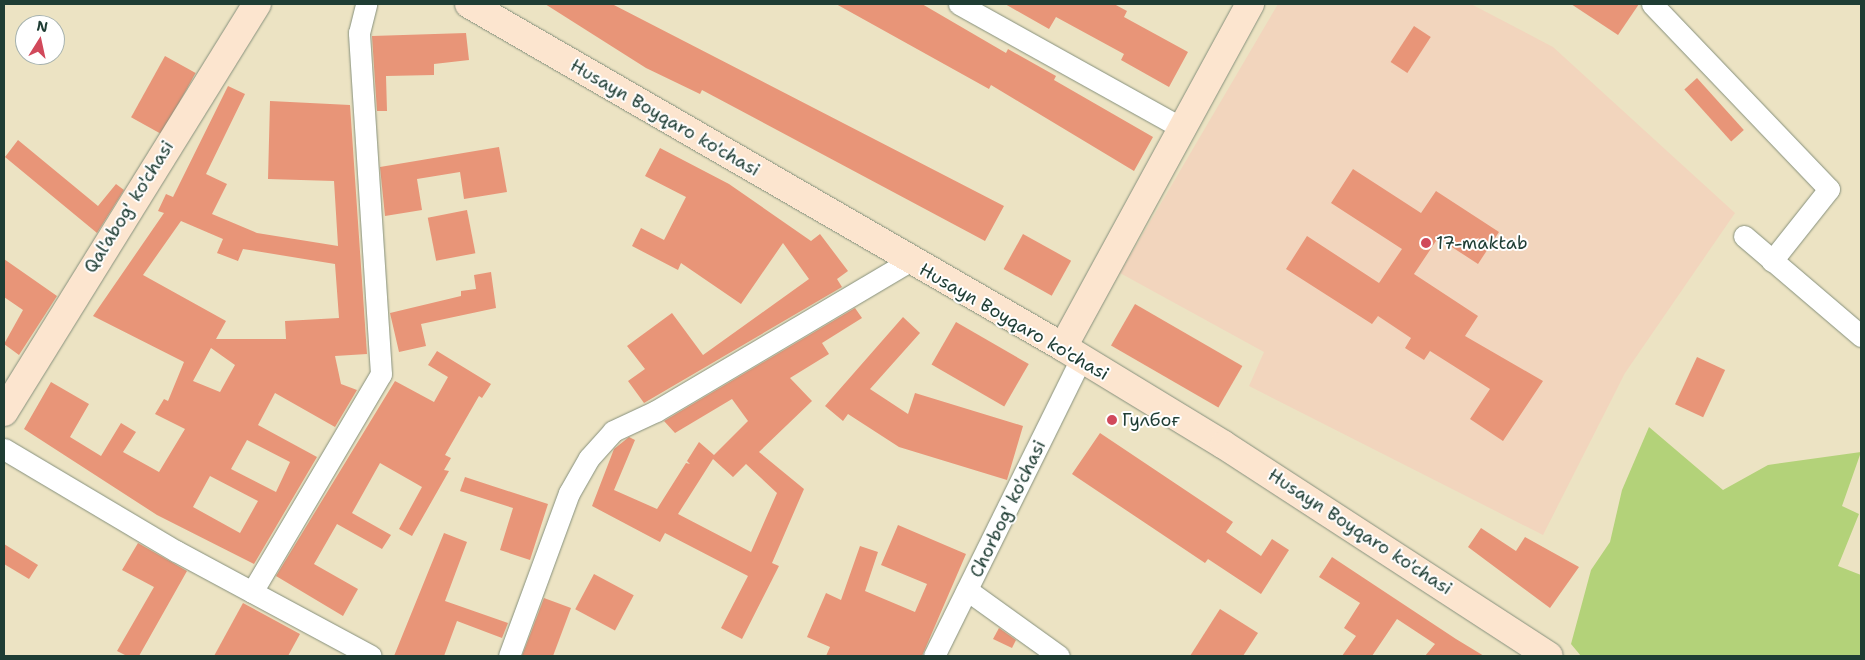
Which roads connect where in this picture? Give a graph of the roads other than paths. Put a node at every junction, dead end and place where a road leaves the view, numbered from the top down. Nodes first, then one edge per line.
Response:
1 (257, 4) edge
2 (366, 4) edge
3 (470, 4) edge
4 (959, 4) edge
5 (1250, 4) edge
6 (1652, 4) edge
7 (1180, 127) junction
8 (1744, 236) dead end
9 (910, 261) junction
10 (1772, 261) junction
11 (1861, 336) edge
12 (1071, 354) junction
13 (4, 412) edge
14 (4, 449) edge
15 (967, 590) junction
16 (252, 592) junction
17 (371, 656) edge
18 (509, 656) edge
19 (934, 656) edge
20 (1060, 656) edge
21 (1550, 656) edge

1 - 13 main road, Qal'abog' ko'chasi
2 - 16 street
3 - 9 main road, Husayn Boyqaro ko'chasi
4 - 7 street
5 - 7 main road
6 - 10 street
7 - 12 main road
8 - 10 street
9 - 12 main road, Husayn Boyqaro ko'chasi
9 - 18 street
10 - 11 street
12 - 15 street, Сhorbog' ko'chasi
12 - 21 main road, Husayn Boyqaro ko'chasi
14 - 16 street
15 - 19 street, Сhorbog' ko'chasi
15 - 20 street
16 - 17 street

